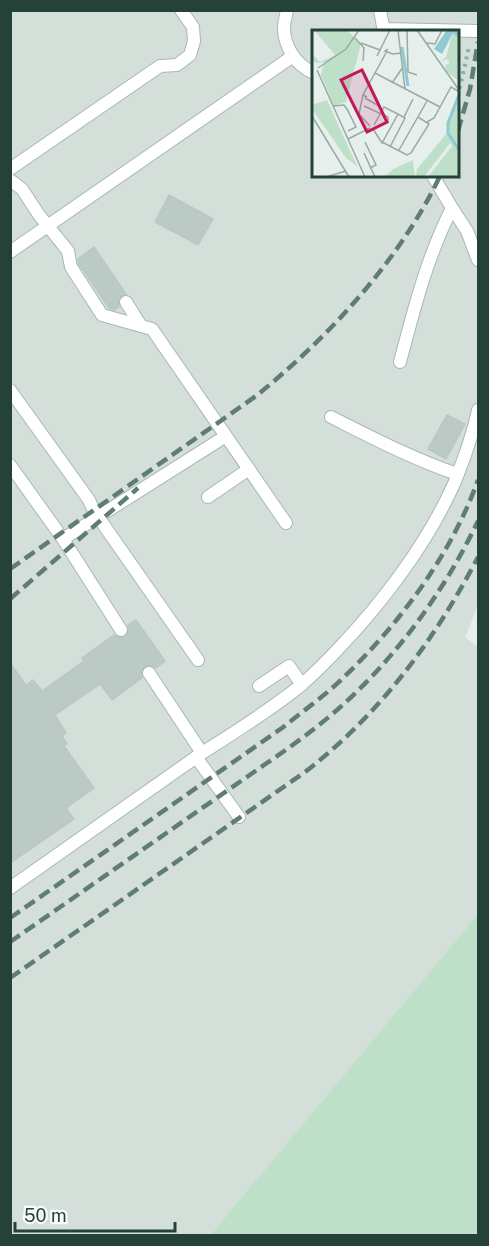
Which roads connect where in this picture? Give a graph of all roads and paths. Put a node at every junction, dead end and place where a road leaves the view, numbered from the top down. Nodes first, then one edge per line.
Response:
1 (181, 10) edge
2 (287, 10) edge
3 (380, 10) edge
4 (384, 30) edge
5 (459, 31) edge
6 (478, 31) edge
7 (470, 44) dead end
8 (293, 56) junction
9 (312, 72) edge
10 (459, 92) edge
11 (10, 169) edge
12 (434, 177) edge
13 (10, 180) edge
14 (22, 189) junction
15 (10, 197) edge
16 (452, 208) junction
17 (48, 226) junction
18 (10, 252) edge
19 (478, 260) edge
20 (126, 302) dead end
21 (141, 326) junction
22 (400, 362) dead end
23 (10, 390) edge
24 (478, 410) edge
25 (331, 417) dead end
26 (226, 436) junction
27 (10, 465) edge
28 (249, 469) junction
29 (457, 474) junction
30 (208, 496) dead end
31 (98, 517) junction
32 (286, 522) dead end
33 (63, 539) junction
34 (121, 630) dead end
35 (198, 660) dead end
36 (149, 673) dead end
37 (302, 685) junction
38 (259, 686) dead end
39 (199, 755) junction
40 (239, 817) dead end
41 (10, 888) edge

1 - 11 lane
2 - 8 lane
3 - 4 lane
5 - 6 lane
7 - 10 path
8 - 9 lane
8 - 17 lane
12 - 16 lane
13 - 14 lane
14 - 15 lane
14 - 17 lane
16 - 19 lane
16 - 22 lane
17 - 18 lane
17 - 21 lane
20 - 21 lane
21 - 26 lane
23 - 31 lane
24 - 29 lane
25 - 29 lane
26 - 28 lane
26 - 31 lane
27 - 33 lane
28 - 30 lane
28 - 32 lane
29 - 37 lane
31 - 33 lane
31 - 35 lane
33 - 34 lane
36 - 39 lane
37 - 38 lane
37 - 39 lane
39 - 40 lane
39 - 41 lane

